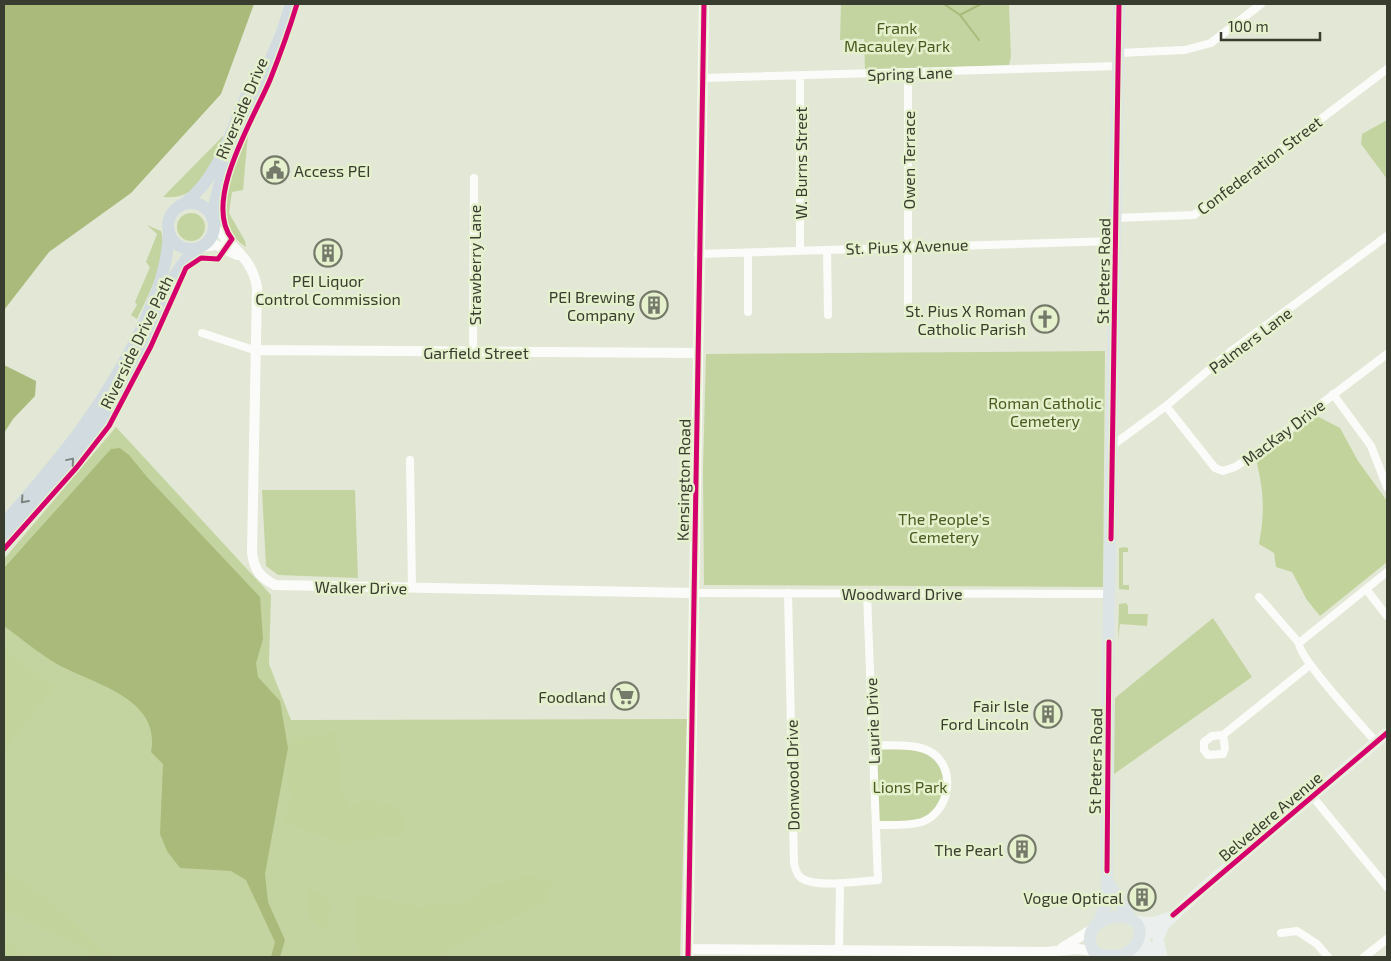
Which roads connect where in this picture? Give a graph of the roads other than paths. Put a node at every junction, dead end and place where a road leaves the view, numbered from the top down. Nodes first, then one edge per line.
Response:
1 (282, 4) edge
2 (291, 4) edge
3 (704, 4) edge
4 (1119, 4) edge
5 (1261, 4) edge
6 (1118, 53) junction
7 (1118, 66) junction
8 (1387, 69) edge
9 (908, 73) junction
10 (800, 76) junction
11 (703, 78) junction
12 (474, 178) dead end
13 (184, 203) junction
14 (1116, 218) junction
15 (215, 225) junction
16 (169, 231) junction
17 (1387, 236) edge
18 (1116, 241) junction
19 (201, 247) junction
20 (907, 247) junction
21 (800, 250) junction
22 (827, 250) junction
23 (748, 252) junction
24 (698, 254) junction
25 (256, 297) junction
26 (748, 312) dead end
27 (908, 314) dead end
28 (828, 315) dead end
29 (202, 333) dead end
30 (254, 350) junction
31 (473, 352) junction
32 (698, 353) junction
33 (1387, 354) edge
34 (1333, 394) junction
35 (1166, 406) junction
36 (1113, 445) junction
37 (410, 460) dead end
38 (1387, 487) edge
39 (4, 523) edge
40 (4, 537) edge
41 (1387, 572) edge
42 (412, 588) junction
43 (1366, 589) junction
44 (694, 593) junction
45 (788, 593) junction
46 (867, 593) junction
47 (1110, 594) junction
48 (1259, 597) dead end
49 (1387, 616) edge
50 (1299, 643) junction
51 (1310, 665) junction
52 (1387, 734) edge
53 (1223, 735) dead end
54 (1376, 742) junction
55 (872, 746) junction
56 (1312, 796) junction
57 (876, 825) junction
58 (878, 880) joint
59 (1108, 881) junction
60 (840, 883) junction
61 (1387, 887) edge
62 (1132, 919) junction
63 (1167, 921) junction
64 (1095, 926) junction
65 (1281, 933) dead end
66 (1140, 938) junction
67 (1387, 940) edge
68 (839, 950) junction
69 (1057, 951) junction
70 (688, 953) edge
71 (1095, 954) edge
72 (1120, 955) edge
73 (1150, 957) edge
74 (1161, 957) edge
75 (1328, 957) edge
76 (1364, 957) edge

1 - 13 highway, Riverside Drive
2 - 15 highway, Riverside Drive
3 - 11 street, Kensington Road
4 - 6 main road, St Peters Road
5 - 6 street
6 - 7 main road, St Peters Road
7 - 9 street, Spring Lane
7 - 14 main road, St Peters Road
8 - 14 street, Confederation Street
9 - 10 street, Spring Lane
9 - 20 street, Owen Terrace
10 - 11 street, Spring Lane
10 - 21 street, W. Burns Street
11 - 24 street, Kensington Road
12 - 31 street, Strawberry Lane
13 - 15 highway
13 - 16 highway
14 - 18 main road, St Peters Road
15 - 19 highway
15 - 25 street
16 - 19 highway
16 -> 39 highway
17 - 35 street, Palmers Lane
18 - 20 street, St. Pius X Avenue
18 - 36 main road, St Peters Road
19 - 25 street
40 -> 19 highway
20 - 22 street, St. Pius X Avenue
20 - 27 street, Owen Terrace
21 - 22 street, St. Pius X Avenue
21 - 23 street, St. Pius X Avenue
22 - 28 street
23 - 24 street, St. Pius X Avenue
23 - 26 street
24 - 32 street, Kensington Road
25 - 30 street
29 - 30 street, Garfield Street
30 - 31 street, Garfield Street
30 - 42 street, Walker Drive
31 - 32 street, Garfield Street
32 - 44 street, Kensington Road
33 - 34 street, MacKay Drive
34 - 35 street, MacKay Drive
34 - 38 street
35 - 36 street, Palmers Lane
36 - 47 main road, St Peters Road
37 - 42 street
41 - 43 street
42 - 44 street, Walker Drive
43 - 49 street
43 - 50 street
44 - 45 street, Woodward Drive
44 - 70 street, Kensington Road
45 - 46 street, Woodward Drive
45 - 60 street, Donwood Drive
46 - 47 street, Woodward Drive
46 - 55 street, Laurie Drive
47 - 59 main road, St Peters Road
48 - 50 street
50 - 51 street
51 - 53 street
51 - 54 street
52 - 54 main road, Belvedere Avenue
54 - 56 main road, Belvedere Avenue
55 - 57 street, Laurie Drive
55 - 57 street
56 - 61 street
56 - 63 main road, Belvedere Avenue
57 - 58 street, Laurie Drive
58 - 60 street, Donwood Drive
59 - 62 main road
59 - 64 main road, St Peters Road
60 - 68 street
62 - 63 main road
62 - 64 main road
62 - 66 main road
63 - 66 main road, Belvedere Avenue
63 - 74 main road
64 - 69 street
64 - 71 main road
65 - 75 street
66 - 72 main road
66 - 74 main road
67 - 76 street
68 - 69 street
68 - 70 street
69 - 71 street
71 - 72 main road
72 - 73 main road

